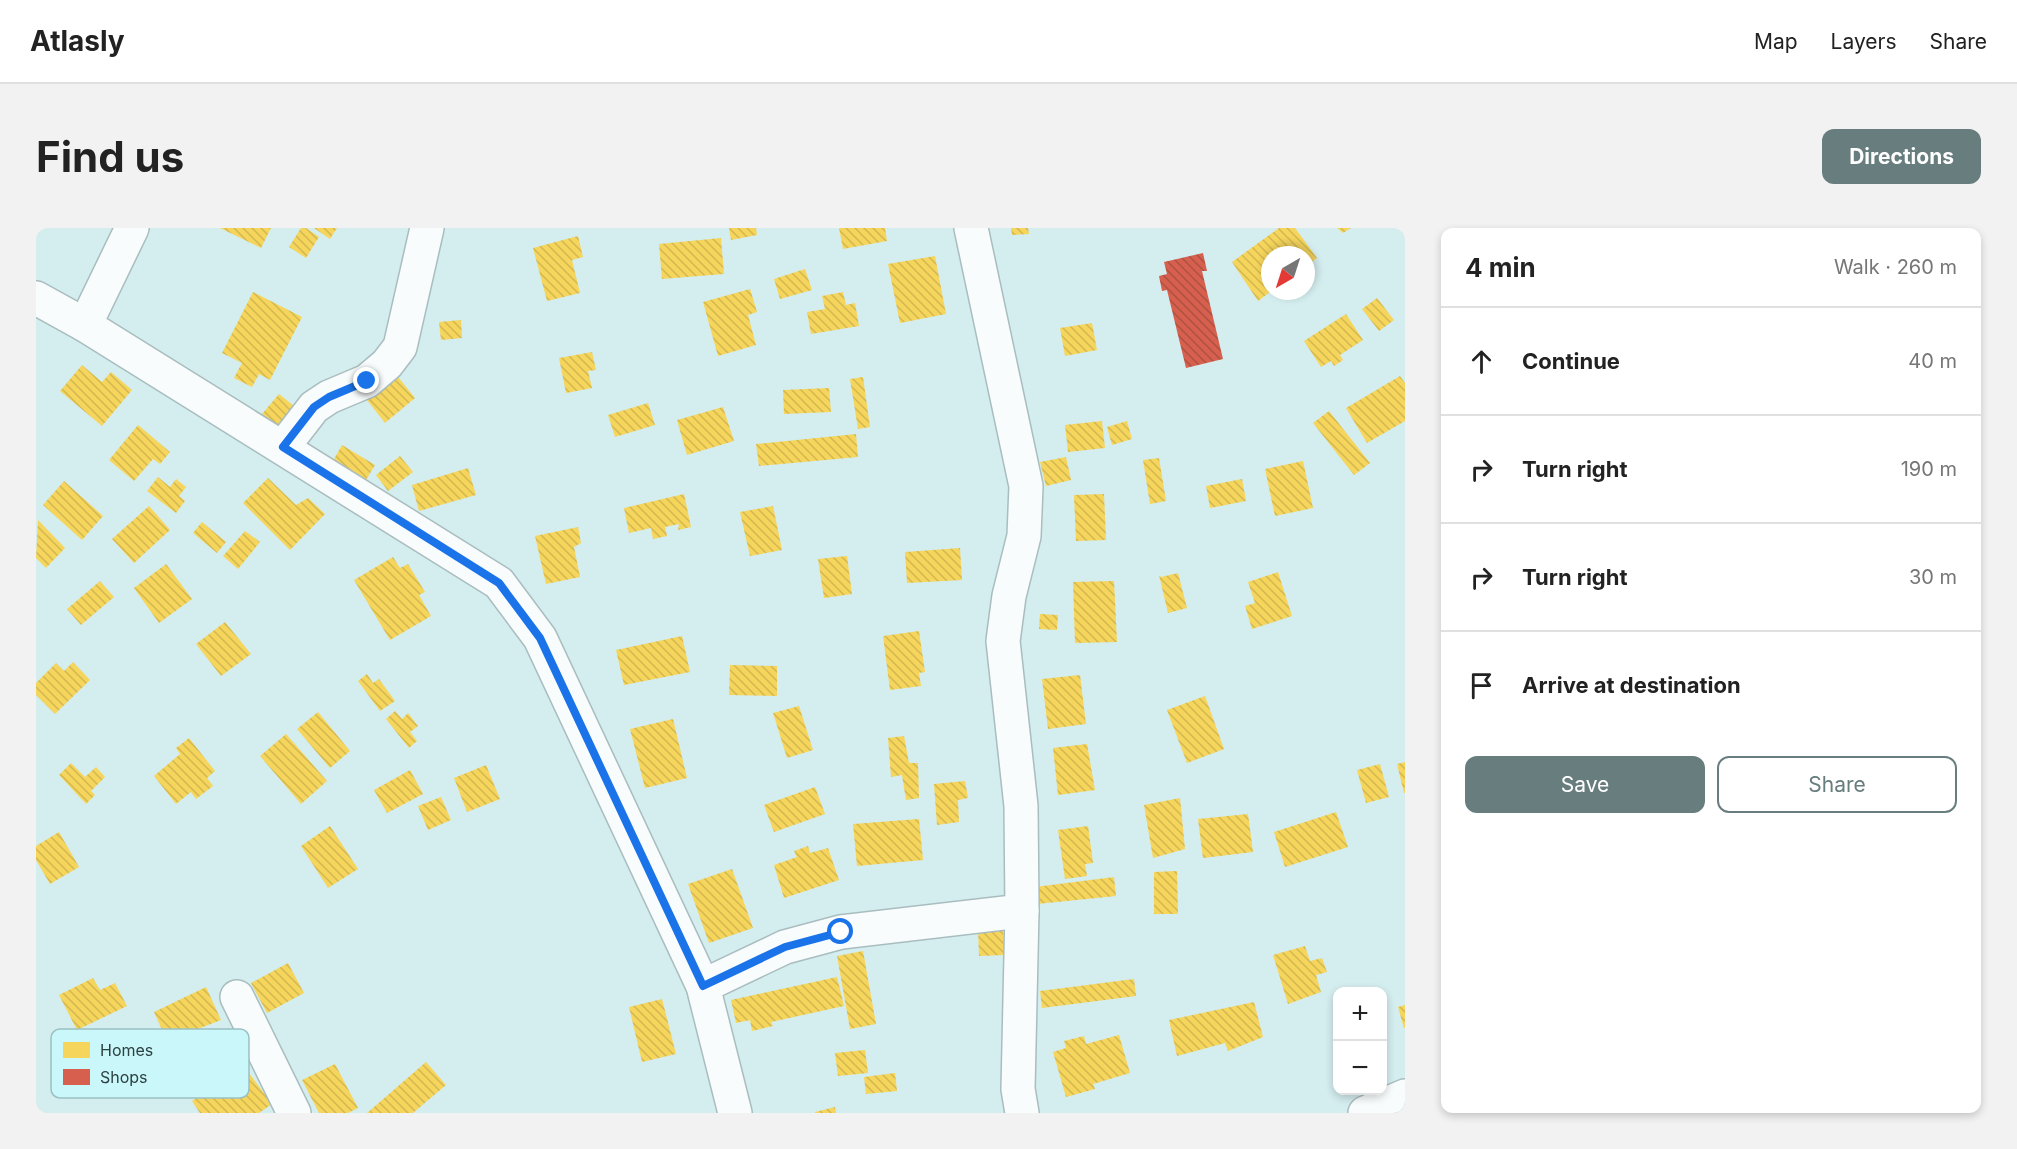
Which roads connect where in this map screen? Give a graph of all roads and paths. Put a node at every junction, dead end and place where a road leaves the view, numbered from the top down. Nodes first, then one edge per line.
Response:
1 (132, 228) edge
2 (427, 228) edge
3 (971, 228) edge
4 (36, 298) edge
5 (85, 325) junction
6 (283, 447) junction
7 (1022, 911) junction
8 (703, 986) junction
9 (237, 997) dead end
10 (1405, 1096) edge
11 (294, 1113) edge
12 (735, 1113) edge
13 (1022, 1113) edge
14 (1365, 1113) edge

1 - 5 street
2 - 6 street
3 - 7 street
4 - 5 street
5 - 6 street
6 - 8 street
7 - 8 street
7 - 13 street
8 - 12 street
9 - 11 street
10 - 14 street

